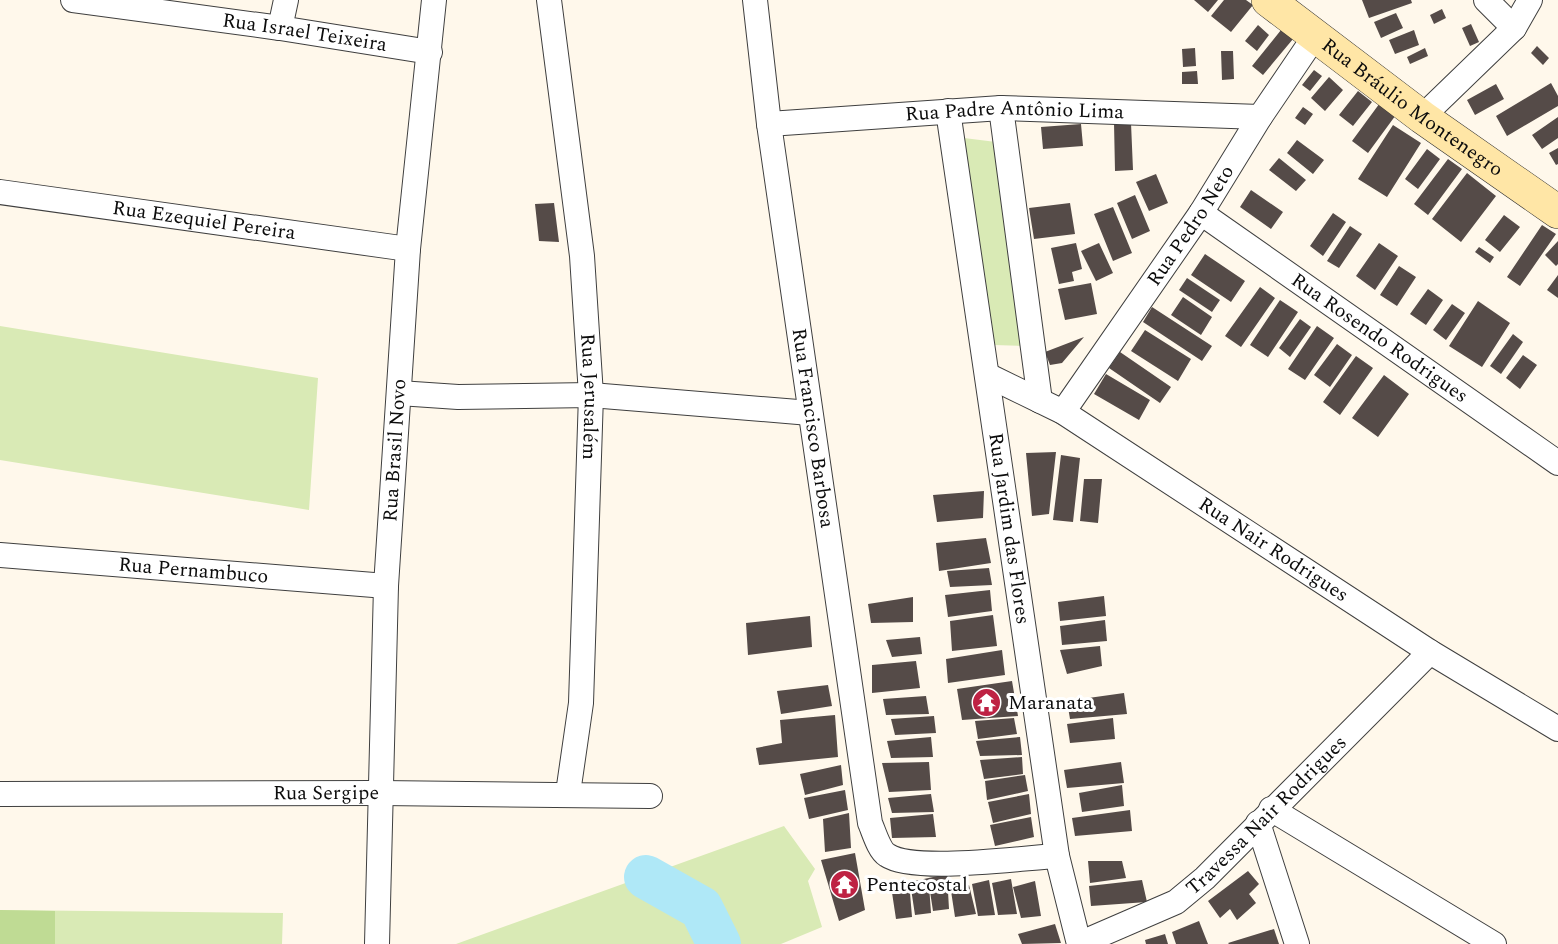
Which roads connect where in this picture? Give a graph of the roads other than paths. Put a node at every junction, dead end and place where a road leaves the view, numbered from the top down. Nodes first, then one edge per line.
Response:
1 (73, 0) edge
2 (286, 0) edge
3 (434, 0) edge
4 (549, 0) edge
5 (755, 0) edge
6 (1268, 0) edge
7 (1486, 0) edge
8 (1530, 0) edge
9 (280, 28) junction
10 (1514, 28) junction
11 (1315, 36) junction
12 (430, 52) junction
13 (1001, 108) junction
14 (948, 111) junction
15 (1260, 117) junction
16 (1422, 117) junction
17 (770, 124) junction
18 (0, 192) edge
19 (1558, 212) edge
20 (1201, 213) junction
21 (408, 249) junction
22 (987, 375) junction
23 (399, 393) junction
24 (591, 395) junction
25 (1040, 401) junction
26 (1063, 412) junction
27 (810, 413) junction
28 (1558, 462) edge
29 (0, 555) edge
30 (386, 586) junction
31 (1430, 652) junction
32 (1558, 729) edge
33 (381, 793) junction
34 (568, 793) junction
35 (0, 794) edge
36 (650, 796) dead end
37 (1265, 816) junction
38 (1057, 856) junction
39 (377, 944) edge
40 (1079, 944) edge
41 (1297, 944) edge
42 (1494, 944) edge

1 - 9 street, Rua Israel Teixeira
2 - 9 street
3 - 12 street, Rua Brasil Novo
4 - 24 street, Rua Jerusalém
5 - 17 street, Rua Francisco Barbosa
6 - 11 street, Rua Bráulio Montenegro
7 - 10 street
8 - 10 street
9 - 12 street, Rua Israel Teixeira
10 - 16 street
11 - 15 street, Rua Pedro Neto
11 - 16 street, Rua Bráulio Montenegro
12 - 21 street, Rua Brasil Novo
13 - 14 street, Rua Padre Antônio Lima
13 - 15 street, Rua Padre Antônio Lima
13 - 25 street
14 - 17 street, Rua Padre Antônio Lima
14 - 22 street, Rua Jardim das Flores
15 - 20 street, Rua Pedro Neto
16 - 19 street, Rua Bráulio Montenegro
17 - 27 street, Rua Francisco Barbosa
18 - 21 street, Rua Ezequiel Pereira
20 - 26 street, Rua Pedro Neto
20 - 28 street, Rua Rosendo Rodrigues
21 - 23 street, Rua Brasil Novo
22 - 25 street, Rua Nair Rodrigues
22 - 38 street, Rua Jardim das Flores
23 - 24 street
23 - 30 street, Rua Brasil Novo
24 - 27 street
24 - 34 street, Rua Jerusalém
25 - 26 street, Rua Nair Rodrigues
26 - 31 street, Rua Nair Rodrigues
27 - 38 street, Rua Francisco Barbosa
29 - 30 street, Rua Pernambuco
30 - 33 street, Rua Brasil Novo
31 - 32 street, Rua Nair Rodrigues
31 - 37 street, Travessa Nair Rodrigues
33 - 34 street, Rua Sergipe
33 - 35 street, Rua Sergipe
33 - 39 street, Rua Brasil Novo
34 - 36 street, Rua Sergipe
37 - 40 street, Travessa Nair Rodrigues
37 - 41 street
37 - 42 street
38 - 40 street, Rua Jardim das Flores

